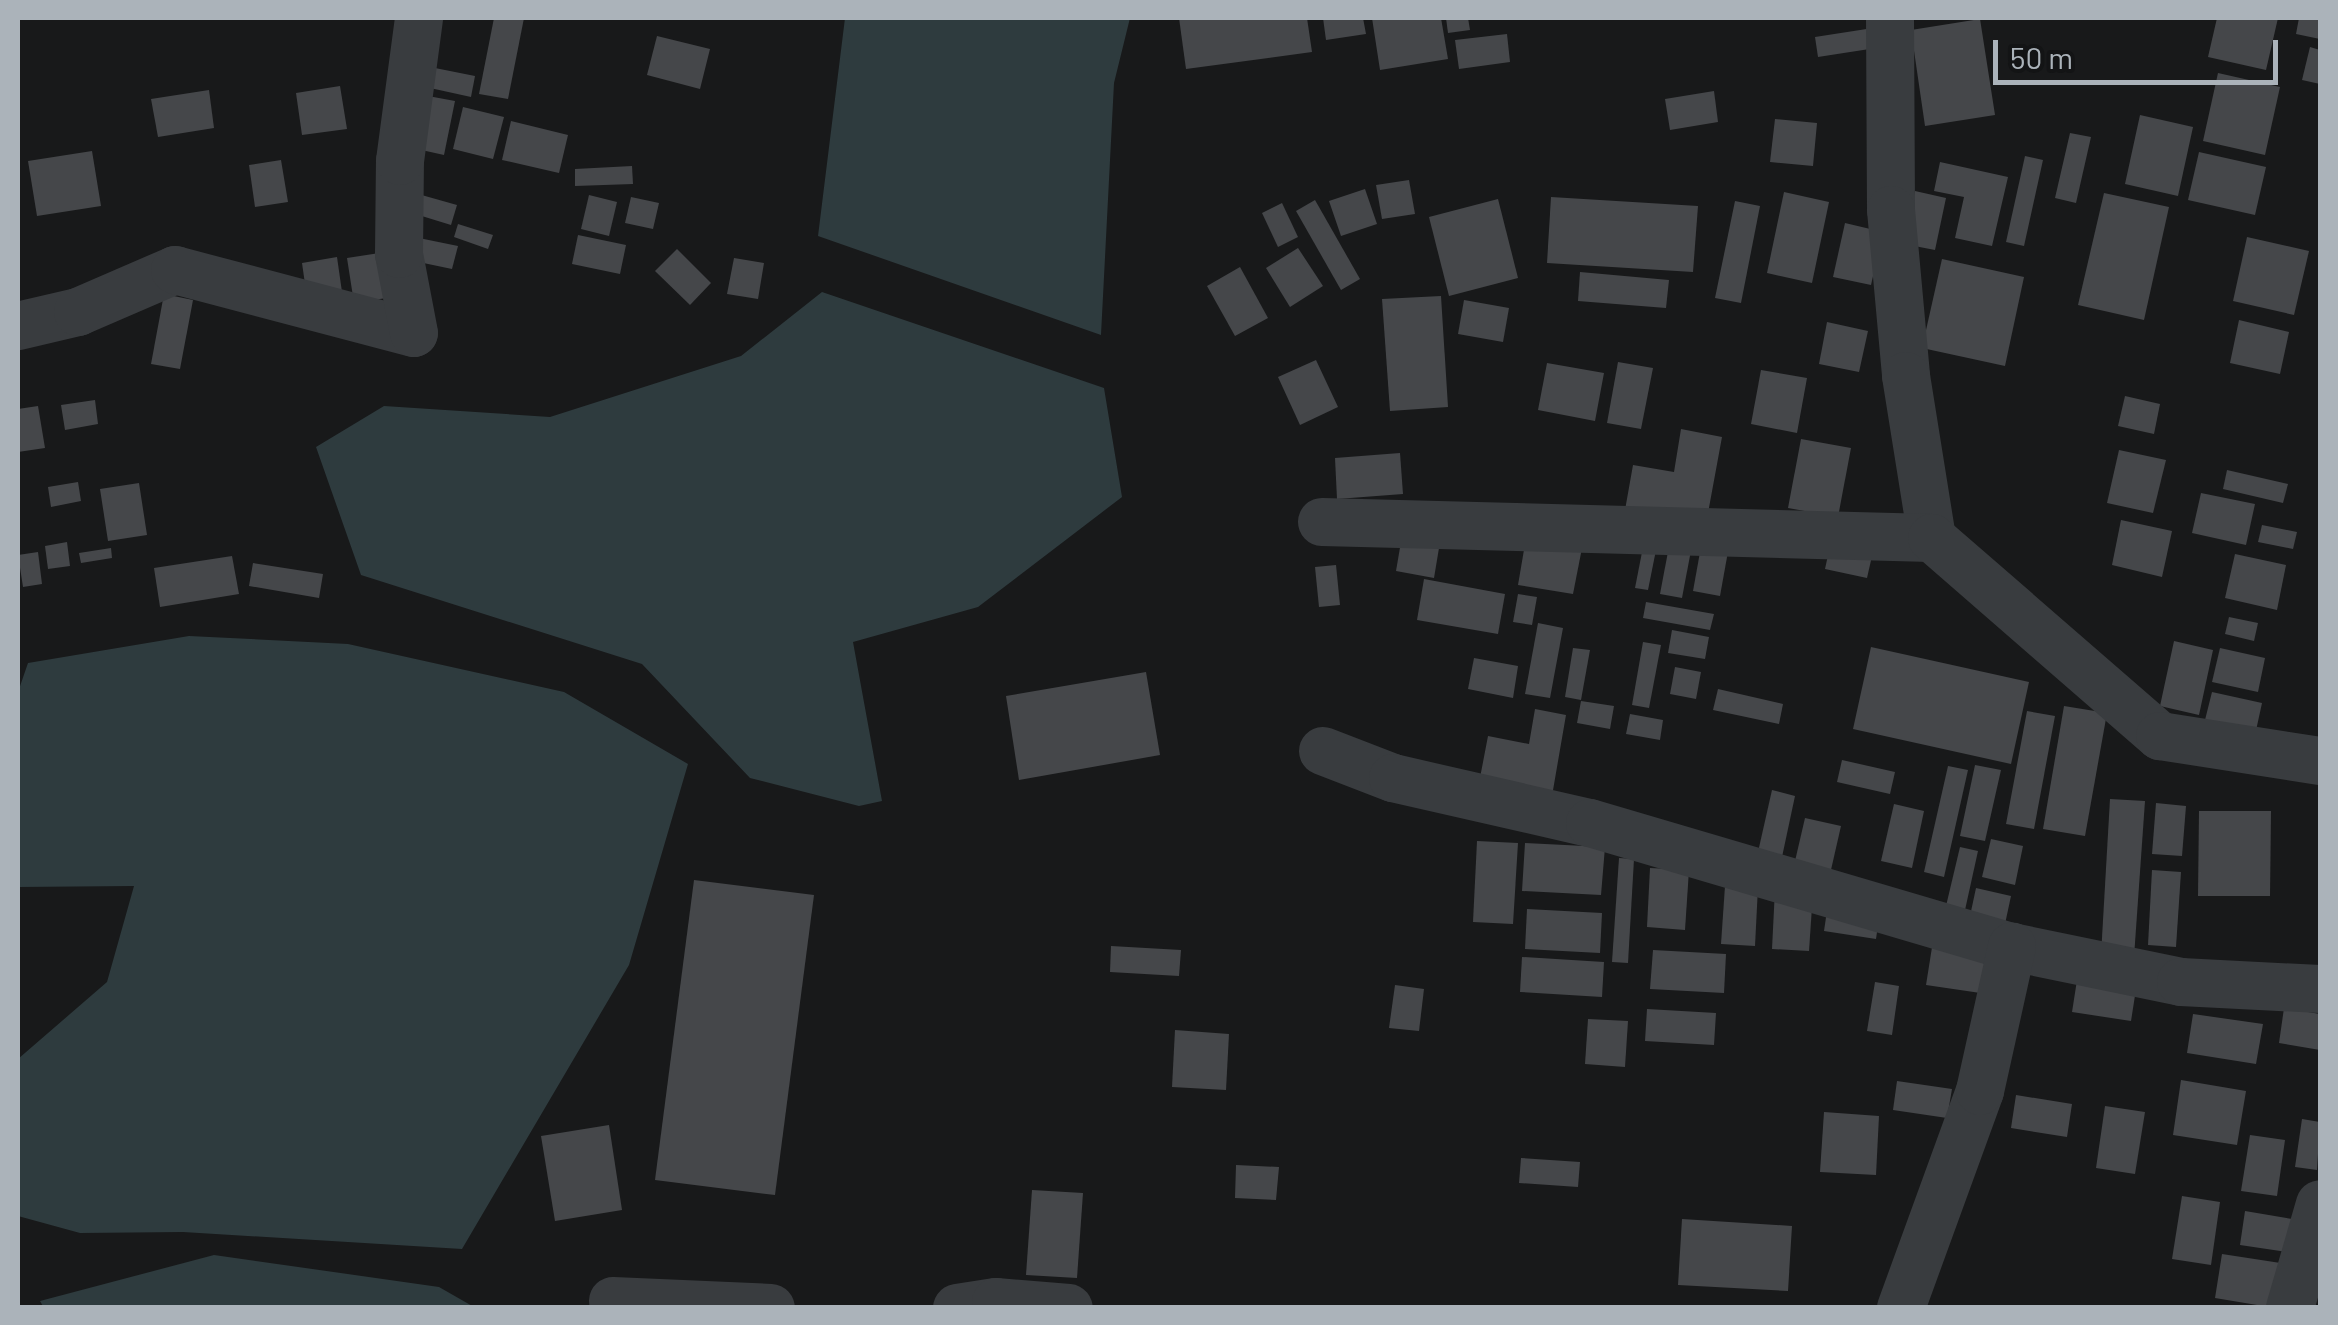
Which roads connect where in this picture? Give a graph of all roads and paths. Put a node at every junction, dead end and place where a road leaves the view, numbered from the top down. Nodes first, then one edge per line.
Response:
1 (419, 18) edge
2 (1890, 18) edge
3 (18, 326) edge
4 (1322, 522) dead end
5 (1932, 538) junction
6 (1323, 750) dead end
7 (2320, 762) edge
8 (2012, 947) junction
9 (2320, 989) edge
10 (2320, 1204) edge
11 (613, 1302) dead end
12 (771, 1308) edge
13 (956, 1308) edge
14 (1069, 1308) edge
15 (1902, 1308) edge
16 (2290, 1308) edge

1 - 3 street
2 - 5 street
4 - 5 street
5 - 7 street
6 - 8 street
8 - 9 street
8 - 15 street
10 - 16 street
11 - 12 street
13 - 14 street

